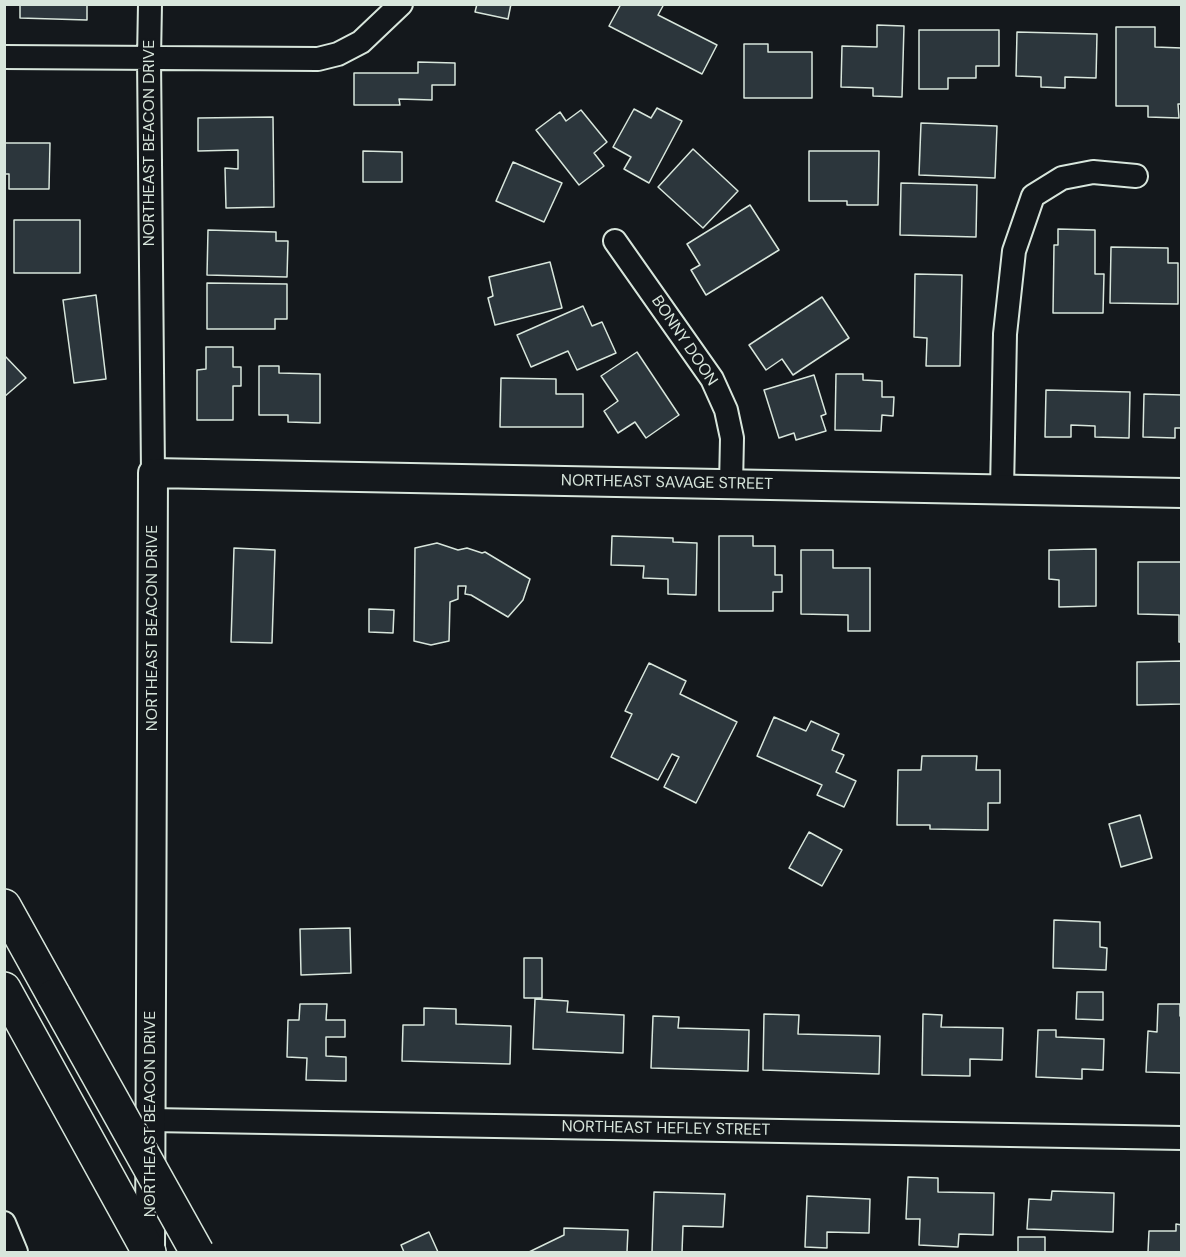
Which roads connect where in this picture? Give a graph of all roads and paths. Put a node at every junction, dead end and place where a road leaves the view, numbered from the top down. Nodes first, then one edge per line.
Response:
1 (150, 4) edge
2 (401, 4) edge
3 (4, 57) edge
4 (149, 58) junction
5 (1136, 176) dead end
6 (615, 241) dead end
7 (153, 473) junction
8 (731, 485) junction
9 (1002, 489) junction
10 (1182, 493) edge
11 (4, 906) edge
12 (4, 989) edge
13 (151, 1120) junction
14 (1182, 1138) edge
15 (4, 1223) edge
16 (16, 1252) edge
17 (149, 1252) edge
18 (197, 1252) edge

1 - 4 street, NORTHEAST BEACON DRIVE
2 - 4 street
3 - 4 street
4 - 7 street, NORTHEAST BEACON DRIVE
5 - 9 street
6 - 8 street, BONNY DOON
7 - 8 street, NORTHEAST SAVAGE STREET
7 - 13 street, NORTHEAST BEACON DRIVE
8 - 9 street, NORTHEAST SAVAGE STREET
9 - 10 street, NORTHEAST SAVAGE STREET
11 - 18 highway, bridge
12 - 17 highway
13 - 14 street, NORTHEAST HEFLEY STREET
13 - 17 street, NORTHEAST BEACON DRIVE
15 - 16 street

